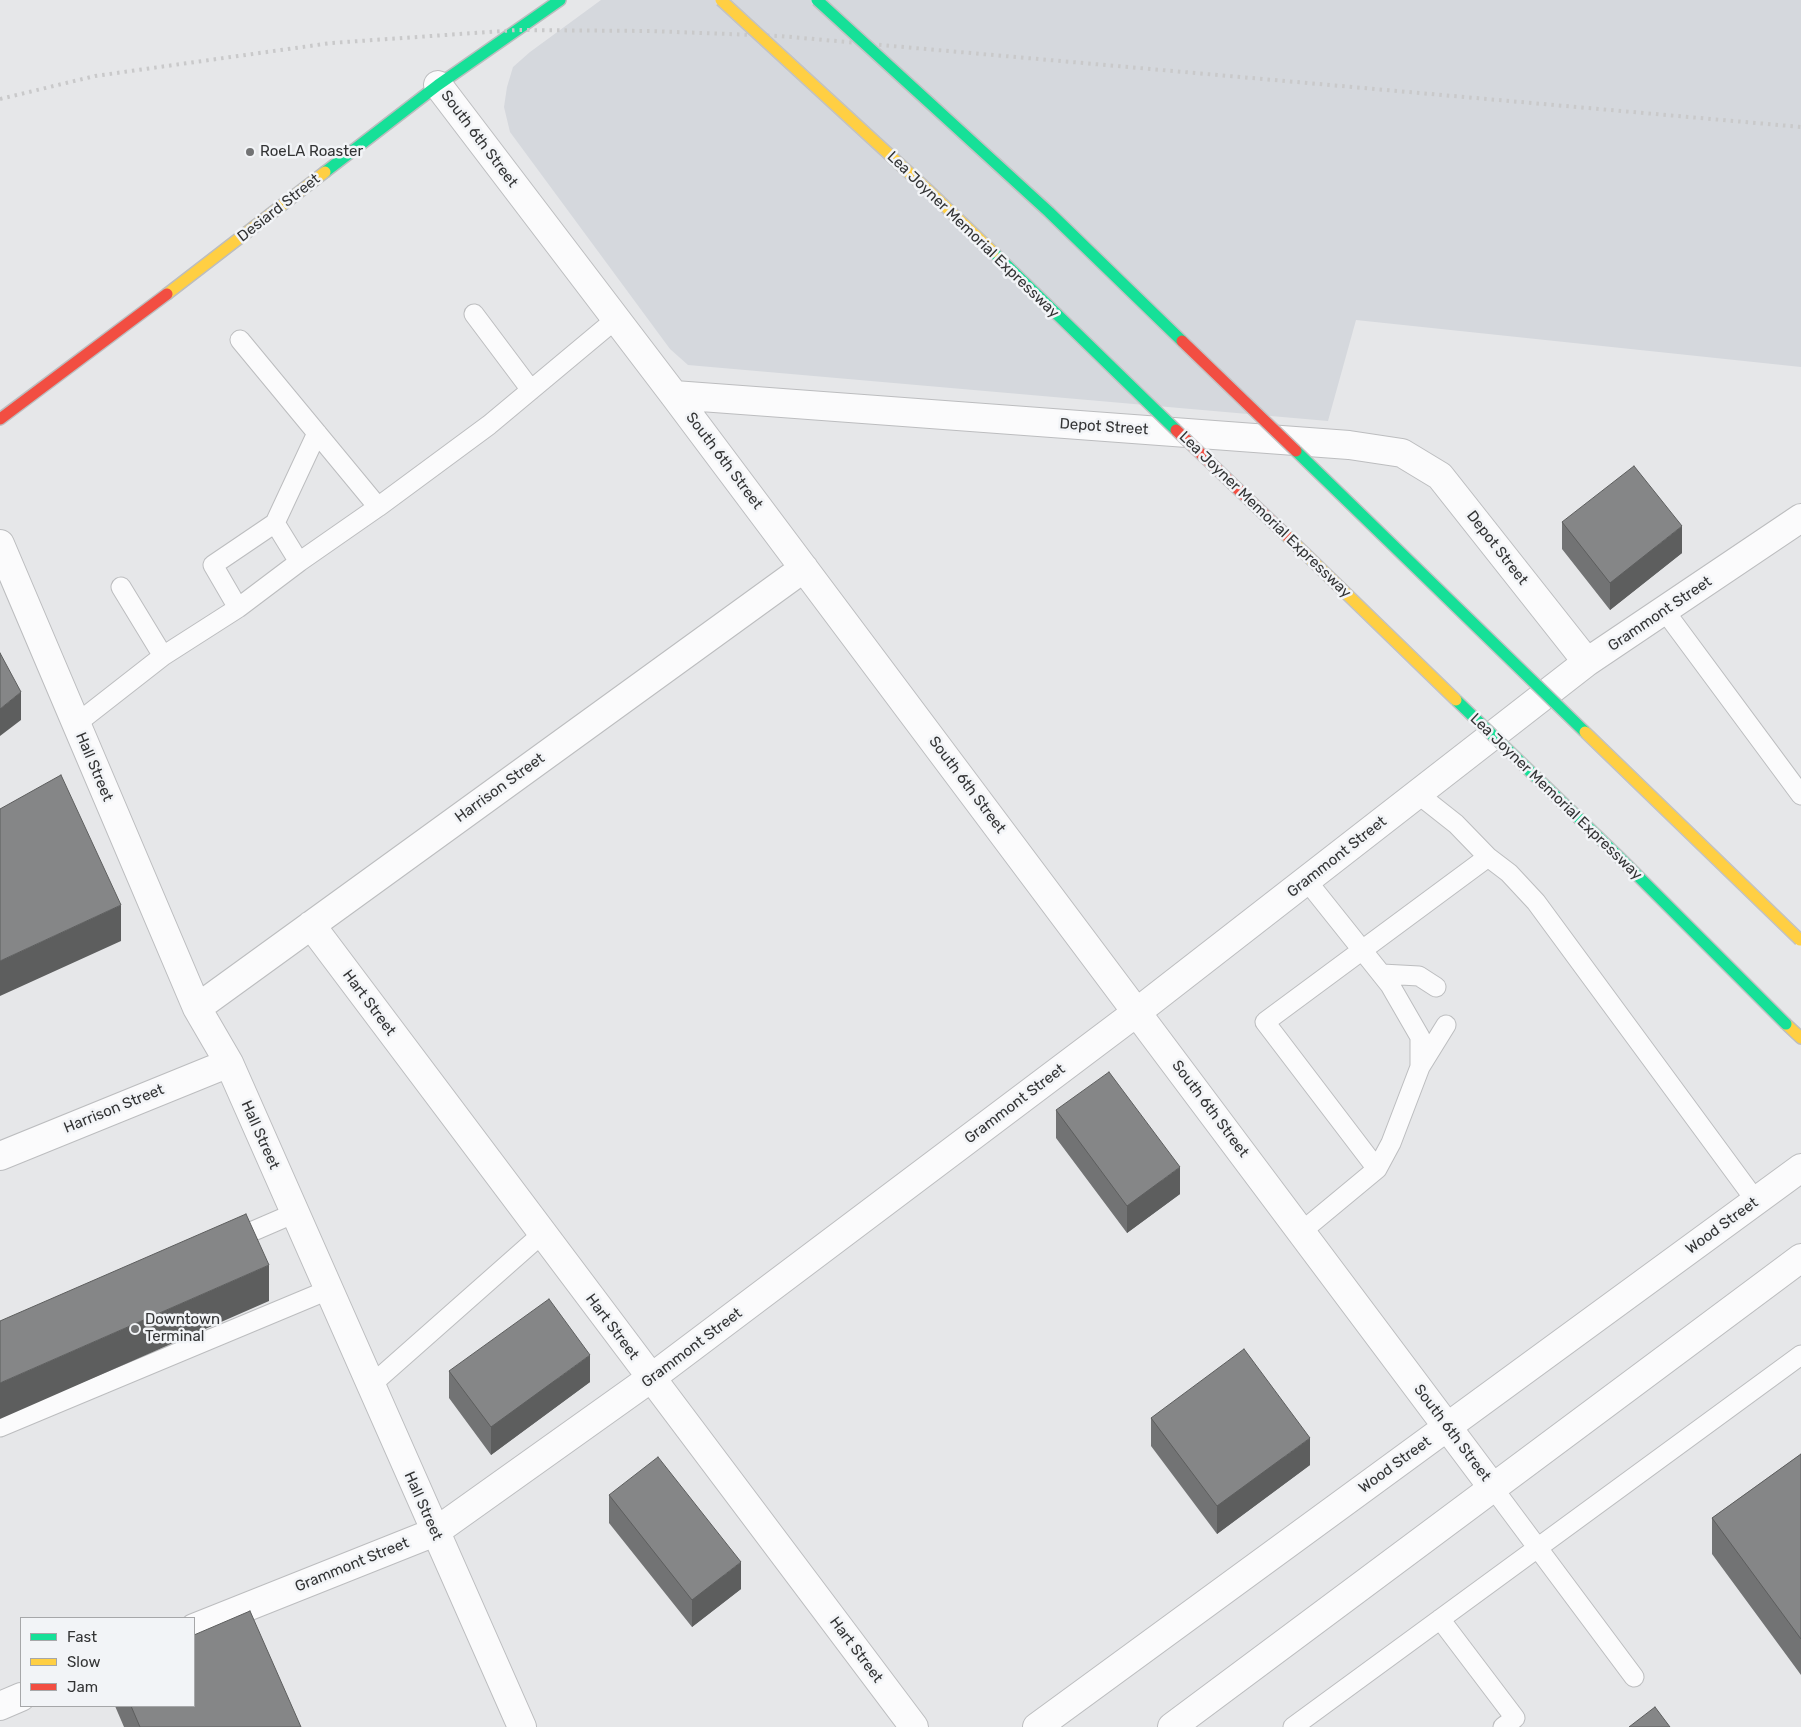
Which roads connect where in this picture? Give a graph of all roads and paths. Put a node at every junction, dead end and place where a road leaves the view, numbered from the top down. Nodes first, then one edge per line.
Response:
1 (560, 0) edge
2 (721, 0) edge
3 (817, 0) edge
4 (438, 85) junction
5 (474, 314) dead end
6 (616, 320) junction
7 (240, 340) dead end
8 (531, 390) junction
9 (674, 395) junction
10 (0, 419) edge
11 (317, 433) junction
12 (378, 507) junction
13 (1801, 518) edge
14 (275, 523) junction
15 (0, 544) edge
16 (300, 562) junction
17 (804, 568) junction
18 (121, 587) dead end
19 (238, 608) junction
20 (1664, 610) junction
21 (162, 656) junction
22 (1587, 662) junction
23 (76, 724) junction
24 (1418, 794) junction
25 (1801, 795) edge
26 (1488, 857) junction
27 (1307, 881) junction
28 (312, 925) junction
29 (1800, 941) edge
30 (1362, 950) junction
31 (1382, 974) junction
32 (1436, 987) dead end
33 (196, 1008) junction
34 (1137, 1012) junction
35 (1446, 1025) dead end
36 (1801, 1038) edge
37 (229, 1063) junction
38 (1420, 1066) junction
39 (0, 1156) edge
40 (1801, 1168) edge
41 (1377, 1169) junction
42 (1756, 1201) junction
43 (295, 1213) junction
44 (1301, 1232) junction
45 (542, 1234) junction
46 (212, 1249) edge
47 (1801, 1258) edge
48 (328, 1290) junction
49 (1801, 1355) edge
50 (652, 1378) junction
51 (370, 1386) junction
52 (1447, 1426) junction
53 (0, 1428) edge
54 (1493, 1488) junction
55 (434, 1532) junction
56 (1537, 1548) junction
57 (1440, 1619) junction
58 (195, 1628) edge
59 (1634, 1677) dead end
60 (20, 1697) edge
61 (0, 1706) edge
62 (522, 1727) edge
63 (914, 1727) edge
64 (1038, 1727) edge
65 (1172, 1727) edge
66 (1293, 1727) edge
67 (1503, 1727) edge

1 - 4 main road, Desiard Street
2 - 36 main road, Lea Joyner Memorial Expressway, bridge
3 - 29 main road, bridge
4 - 6 street, South 6th Street
4 - 10 main road, Desiard Street
5 - 8 lane
6 - 8 lane
6 - 9 street, South 6th Street
7 - 11 lane
8 - 12 lane
9 - 17 street, South 6th Street
9 - 22 street, Depot Street
11 - 12 lane
11 - 14 lane
12 - 16 lane
13 - 20 street, Grammont Street
14 - 16 lane
14 - 19 lane
15 - 23 street, Hall Street
16 - 19 lane
17 - 28 street, Harrison Street
17 - 34 street, South 6th Street
18 - 21 lane
19 - 21 lane
20 - 22 street, Grammont Street
20 - 25 lane
21 - 23 lane
22 - 24 street, Grammont Street
23 - 33 street, Hall Street
24 - 26 lane
24 - 27 street, Grammont Street
26 - 30 lane
26 - 42 lane
27 - 30 lane
27 - 34 street, Grammont Street
28 - 33 street, Harrison Street
28 - 45 street, Hart Street
30 - 31 lane
30 - 41 lane
31 - 32 lane
31 - 38 lane
33 - 37 street, Hall Street
34 - 44 street, South 6th Street
34 - 50 street, Grammont Street
35 - 38 lane
37 - 39 street, Harrison Street
37 - 43 street, Hall Street
38 - 41 lane
40 - 42 street, Wood Street
41 - 44 lane
42 - 52 street, Wood Street
43 - 46 lane
43 - 48 street, Hall Street
44 - 52 street, South 6th Street
45 - 50 street, Hart Street
45 - 51 lane
47 - 54 street
48 - 51 street, Hall Street
48 - 53 lane
49 - 56 lane
50 - 55 street, Grammont Street
50 - 63 street, Hart Street
51 - 55 street, Hall Street
52 - 54 street, South 6th Street
52 - 64 street, Wood Street
54 - 56 lane
54 - 65 street
55 - 58 street, Grammont Street
55 - 62 street, Hall Street
56 - 57 lane
56 - 59 lane
57 - 66 lane
57 - 67 lane
60 - 61 street

